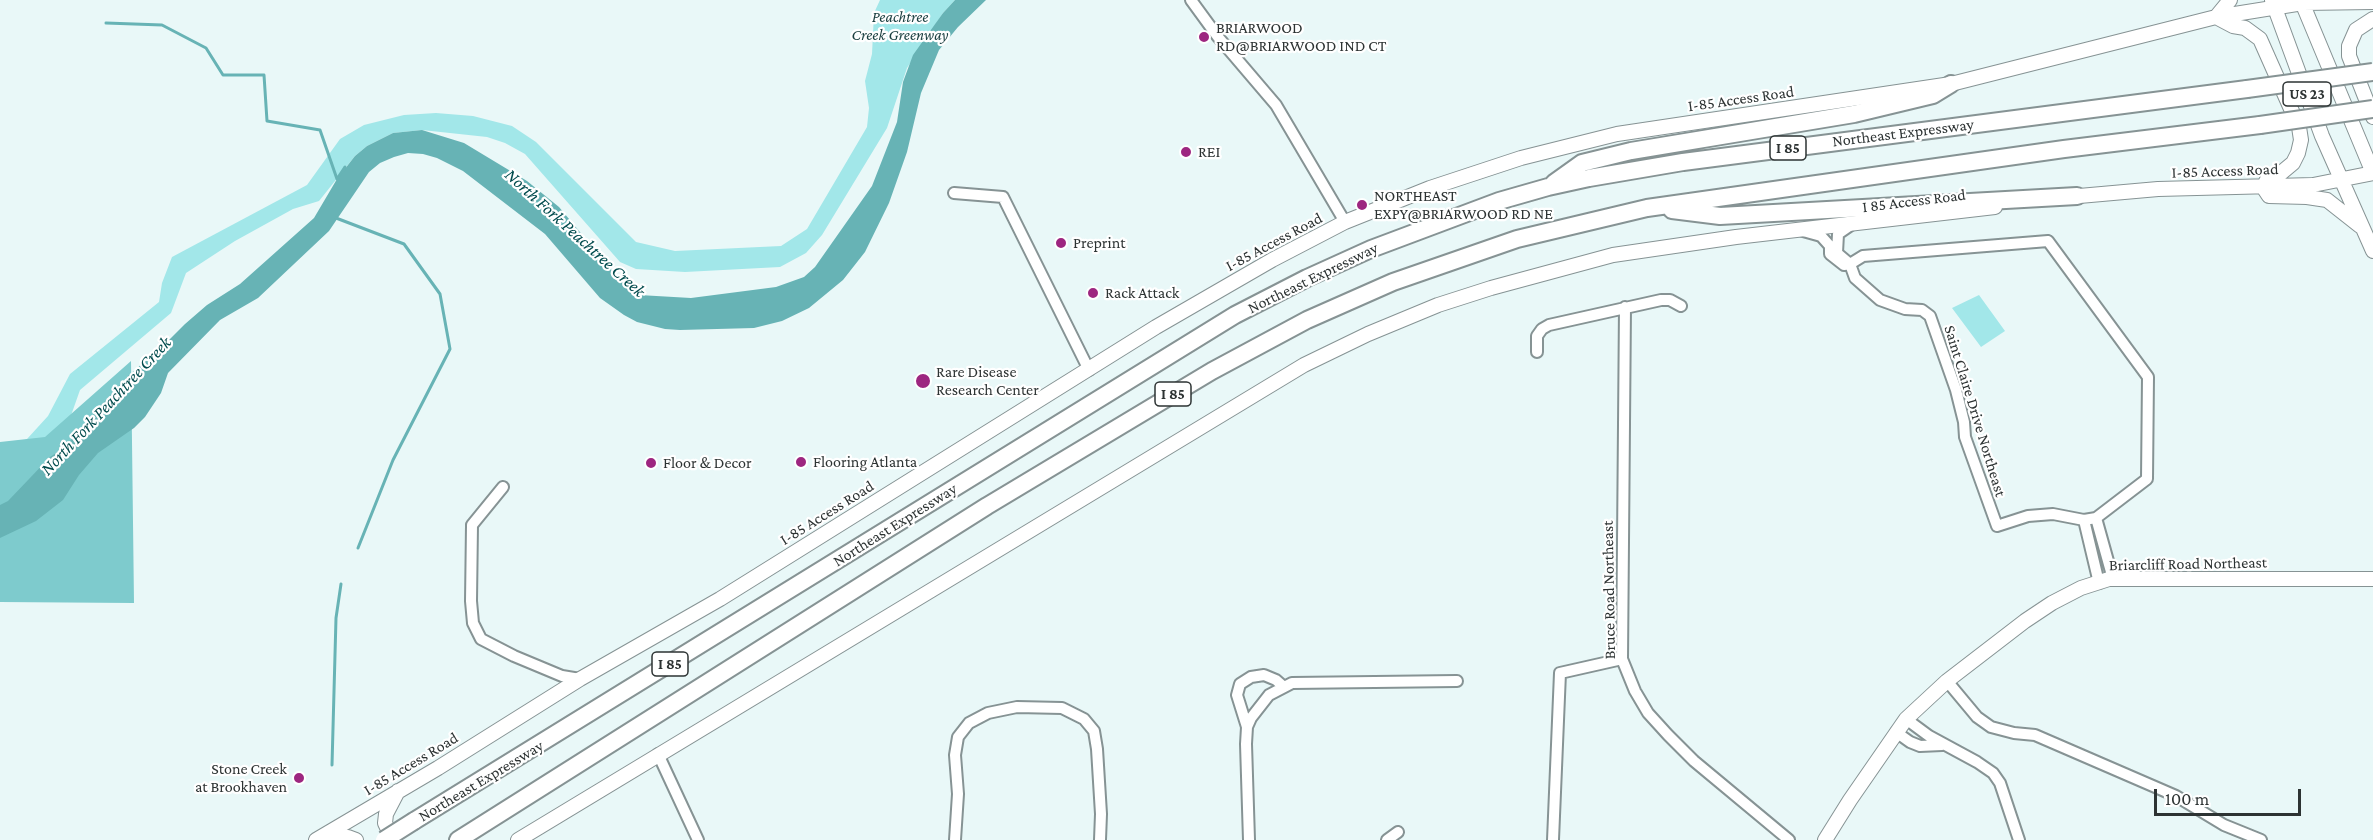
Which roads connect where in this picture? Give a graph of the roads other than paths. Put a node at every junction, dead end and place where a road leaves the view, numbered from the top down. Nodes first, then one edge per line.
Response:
1 (1192, 0) edge
2 (2230, 0) edge
3 (2302, 2) edge
4 (2373, 2) edge
5 (2274, 4) edge
6 (2216, 17) junction
7 (2373, 19) edge
8 (2373, 72) edge
9 (1951, 84) junction
10 (2373, 109) edge
11 (2373, 117) edge
12 (2373, 173) edge
13 (2341, 180) junction
14 (2263, 186) junction
15 (1548, 187) junction
16 (954, 193) dead end
17 (2077, 196) junction
18 (1647, 208) junction
19 (1345, 222) junction
20 (1851, 225) junction
21 (2363, 228) junction
22 (1800, 230) junction
23 (1833, 246) junction
24 (2373, 251) edge
25 (1851, 264) junction
26 (1681, 306) dead end
27 (1625, 307) junction
28 (1537, 352) dead end
29 (1089, 370) junction
30 (503, 487) dead end
31 (2096, 518) junction
32 (2084, 520) junction
33 (2102, 540) junction
34 (2089, 543) junction
35 (2113, 579) junction
36 (2373, 579) edge
37 (2098, 583) junction
38 (1622, 658) junction
39 (580, 679) junction
40 (1457, 681) dead end
41 (1947, 681) junction
42 (1284, 687) junction
43 (1906, 719) junction
44 (1247, 727) junction
45 (1896, 732) junction
46 (1944, 745) junction
47 (658, 754) junction
48 (398, 791) junction
49 (1398, 832) dead end
50 (316, 840) edge
51 (327, 840) edge
52 (356, 840) edge
53 (384, 840) edge
54 (393, 840) edge
55 (458, 840) edge
56 (518, 840) edge
57 (698, 840) edge
58 (955, 840) edge
59 (1100, 840) edge
60 (1249, 840) edge
61 (1387, 840) edge
62 (1553, 840) edge
63 (1789, 840) edge
64 (1825, 840) edge
65 (2019, 840) edge
66 (2261, 840) edge

1 - 19 street
2 - 6 main road
3 - 4 main road, I-85 Access Road
3 - 5 main road, I-85 Access Road
3 - 12 main road, US 23
5 - 6 main road, I-85 Access Road
5 - 13 main road, US 23
6 - 9 main road, I-85 Access Road
6 - 14 main road
7 - 11 main road
8 - 15 highway, Northeast Expressway / I 85, bridge
9 - 15 highway
9 - 19 main road, I-85 Access Road
10 - 18 highway, Northeast Expressway / I 85, bridge
12 - 13 main road, I-85 Access Road
13 - 14 main road, I-85 Access Road
13 - 21 main road, US 23
14 - 17 main road, I-85 Access Road
14 - 21 main road
15 - 53 highway, Northeast Expressway / I 85, bridge
16 - 29 street
17 - 18 highway
17 - 20 main road, I 85 Access Road
18 - 55 highway, Northeast Expressway / I 85
19 - 29 main road, I-85 Access Road
20 - 22 main road, I 85 Access Road
20 - 23 street
21 - 24 main road, US 23
22 - 23 street, Saint Claire Drive Northeast
22 - 47 main road, I 85 Access Road
23 - 25 street, Saint Claire Drive Northeast
25 - 31 street, Saint Claire Drive Northeast
25 - 32 street, Saint Claire Drive Northeast
26 - 27 street
27 - 28 street
27 - 38 street, Bruce Road Northeast
29 - 39 main road, I-85 Access Road
30 - 39 street
31 - 32 street, Saint Claire Drive Northeast
31 - 33 street
32 - 34 street
33 - 34 street
33 - 35 street
34 - 37 street
35 - 36 main road, Briarcliff Road Northeast
35 - 37 main road, Briarcliff Road Northeast
37 - 41 main road, Briarcliff Road Northeast
38 - 62 street
38 - 63 street, Bruce Road Northeast
39 - 48 main road, I-85 Access Road
40 - 42 street
41 - 43 main road, Briarcliff Road Northeast
41 - 66 street
42 - 44 street
42 - 44 street
43 - 45 main road, Briarcliff Road Northeast
43 - 46 street
44 - 60 street
45 - 46 street
45 - 64 main road, Briarcliff Road Northeast
46 - 65 street
47 - 56 main road
47 - 57 street
48 - 50 main road, I-85 Access Road
48 - 54 main road
49 - 61 street
51 - 52 main road
58 - 59 street

